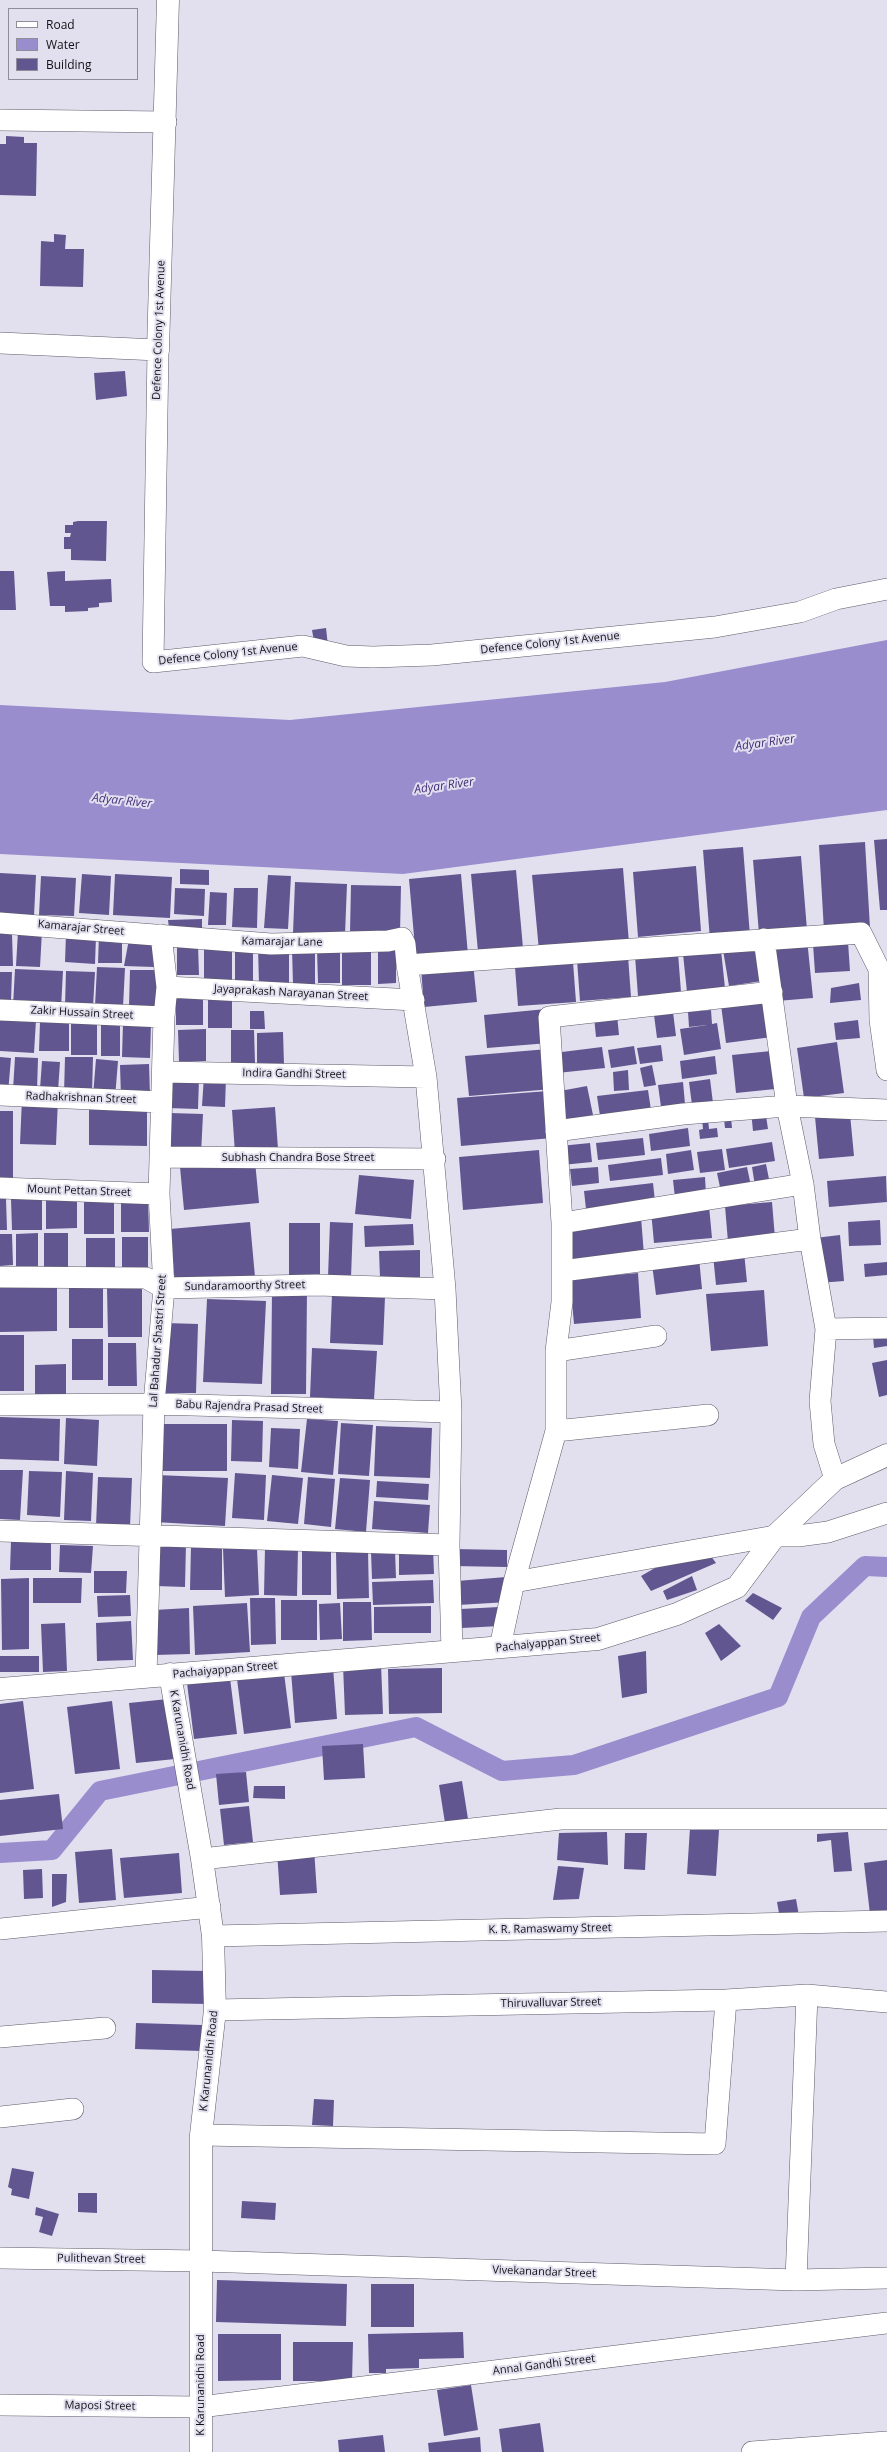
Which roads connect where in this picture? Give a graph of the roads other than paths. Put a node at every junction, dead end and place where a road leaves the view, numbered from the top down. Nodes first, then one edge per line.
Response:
1 (168, 0) edge
2 (0, 120) edge
3 (166, 122) junction
4 (0, 343) edge
5 (158, 350) junction
6 (887, 589) edge
7 (0, 923) edge
8 (161, 935) junction
9 (764, 939) junction
10 (407, 965) junction
11 (167, 987) junction
12 (772, 992) junction
13 (414, 1000) junction
14 (0, 1010) edge
15 (164, 1017) junction
16 (887, 1070) edge
17 (163, 1072) junction
18 (426, 1077) junction
19 (0, 1095) edge
20 (161, 1102) junction
21 (787, 1106) junction
22 (887, 1110) edge
23 (556, 1131) junction
24 (161, 1157) junction
25 (435, 1159) junction
26 (803, 1184) junction
27 (0, 1188) edge
28 (159, 1194) junction
29 (562, 1223) junction
30 (810, 1239) junction
31 (562, 1271) junction
32 (0, 1277) edge
33 (164, 1288) junction
34 (445, 1289) junction
35 (887, 1328) edge
36 (826, 1329) junction
37 (656, 1336) dead end
38 (556, 1350) junction
39 (154, 1404) junction
40 (0, 1405) edge
41 (451, 1412) junction
42 (708, 1415) dead end
43 (556, 1431) junction
44 (887, 1455) edge
45 (835, 1479) junction
46 (887, 1513) edge
47 (0, 1531) edge
48 (152, 1536) junction
49 (775, 1536) junction
50 (449, 1545) junction
51 (514, 1582) junction
52 (500, 1647) junction
53 (452, 1651) junction
54 (170, 1674) junction
55 (146, 1676) junction
56 (0, 1689) edge
57 (887, 1819) edge
58 (202, 1859) junction
59 (210, 1907) junction
60 (887, 1921) edge
61 (0, 1929) edge
62 (213, 1936) junction
63 (807, 1996) junction
64 (726, 2000) junction
65 (887, 2002) edge
66 (215, 2010) junction
67 (105, 2028) dead end
68 (0, 2037) edge
69 (73, 2110) dead end
70 (0, 2117) edge
71 (201, 2135) junction
72 (0, 2258) edge
73 (201, 2261) junction
74 (887, 2278) edge
75 (796, 2280) junction
76 (887, 2323) edge
77 (0, 2405) edge
78 (200, 2407) junction
79 (887, 2442) edge
80 (201, 2452) edge
81 (752, 2452) edge

1 - 3 street, Defence Colony 1st Avenue
2 - 3 street
3 - 5 street, Defence Colony 1st Avenue
4 - 5 street
5 - 6 street, Defence Colony 1st Avenue
7 - 8 street, Kamarajar Street
8 - 10 street, Kamarajar Lane
8 - 11 street, Lal Bahadur Shastri Street
9 - 10 street
9 - 12 street
9 - 16 street
10 - 13 street
11 - 13 street, Jayaprakash Narayanan Street
11 - 15 street, Lal Bahadur Shastri Street
12 - 21 street
12 - 23 street
13 - 18 street
14 - 15 street, Zakir Hussain Street
15 - 17 street, Lal Bahadur Shastri Street
17 - 18 street, Indira Gandhi Street
17 - 20 street, Lal Bahadur Shastri Street
18 - 25 street
19 - 20 street, Radhakrishnan Street
20 - 24 street, Lal Bahadur Shastri Street
21 - 22 street
21 - 23 street
21 - 26 street
23 - 29 street
24 - 25 street, Subhash Chandra Bose Street
24 - 28 street, Lal Bahadur Shastri Street
25 - 34 street
26 - 29 street
26 - 30 street
27 - 28 street, Mount Pettan Street
28 - 33 street, Lal Bahadur Shastri Street
29 - 31 street
30 - 31 street
30 - 36 street
31 - 38 street
32 - 33 street
33 - 34 street, Sundaramoorthy Street
33 - 39 street, Lal Bahadur Shastri Street
34 - 41 street
35 - 36 street
36 - 45 street
37 - 38 street
38 - 43 street
39 - 40 street, Babu Rajendra Prasad Street
39 - 41 street, Babu Rajendra Prasad Street
39 - 48 street, Lal Bahadur Shastri Street
41 - 50 street
42 - 43 street
43 - 51 street
44 - 45 street, Pachaiyappan Street
45 - 49 street, Pachaiyappan Street
46 - 49 street
47 - 48 street
48 - 50 street
48 - 55 street, Lal Bahadur Shastri Street
49 - 51 street
49 - 52 street, Pachaiyappan Street
50 - 53 street
51 - 52 street
52 - 53 street, Pachaiyappan Street
53 - 54 street, Pachaiyappan Street
54 - 55 street, Pachaiyappan Street
54 - 58 street, K Karunanidhi Road
55 - 56 street, Pachaiyappan Street
57 - 58 street
58 - 59 street, K Karunanidhi Road
59 - 61 street
59 - 62 street, K Karunanidhi Road
60 - 62 street, K. R. Ramaswamy Street
62 - 66 street, K Karunanidhi Road
63 - 64 street, Thiruvalluvar Street
63 - 65 street, Thiruvalluvar Street
63 - 75 street
64 - 66 street, Thiruvalluvar Street
64 - 71 street
66 - 71 street, K Karunanidhi Road
67 - 68 street
69 - 70 street
71 - 73 street, K Karunanidhi Road
72 - 73 street, Pulithevan Street
73 - 75 street, Vivekanandar Street
73 - 78 street, K Karunanidhi Road
74 - 75 street, Vivekanandar Street
76 - 78 street, Annal Gandhi Street
77 - 78 street, Maposi Street
78 - 80 street, K Karunanidhi Road
79 - 81 street

